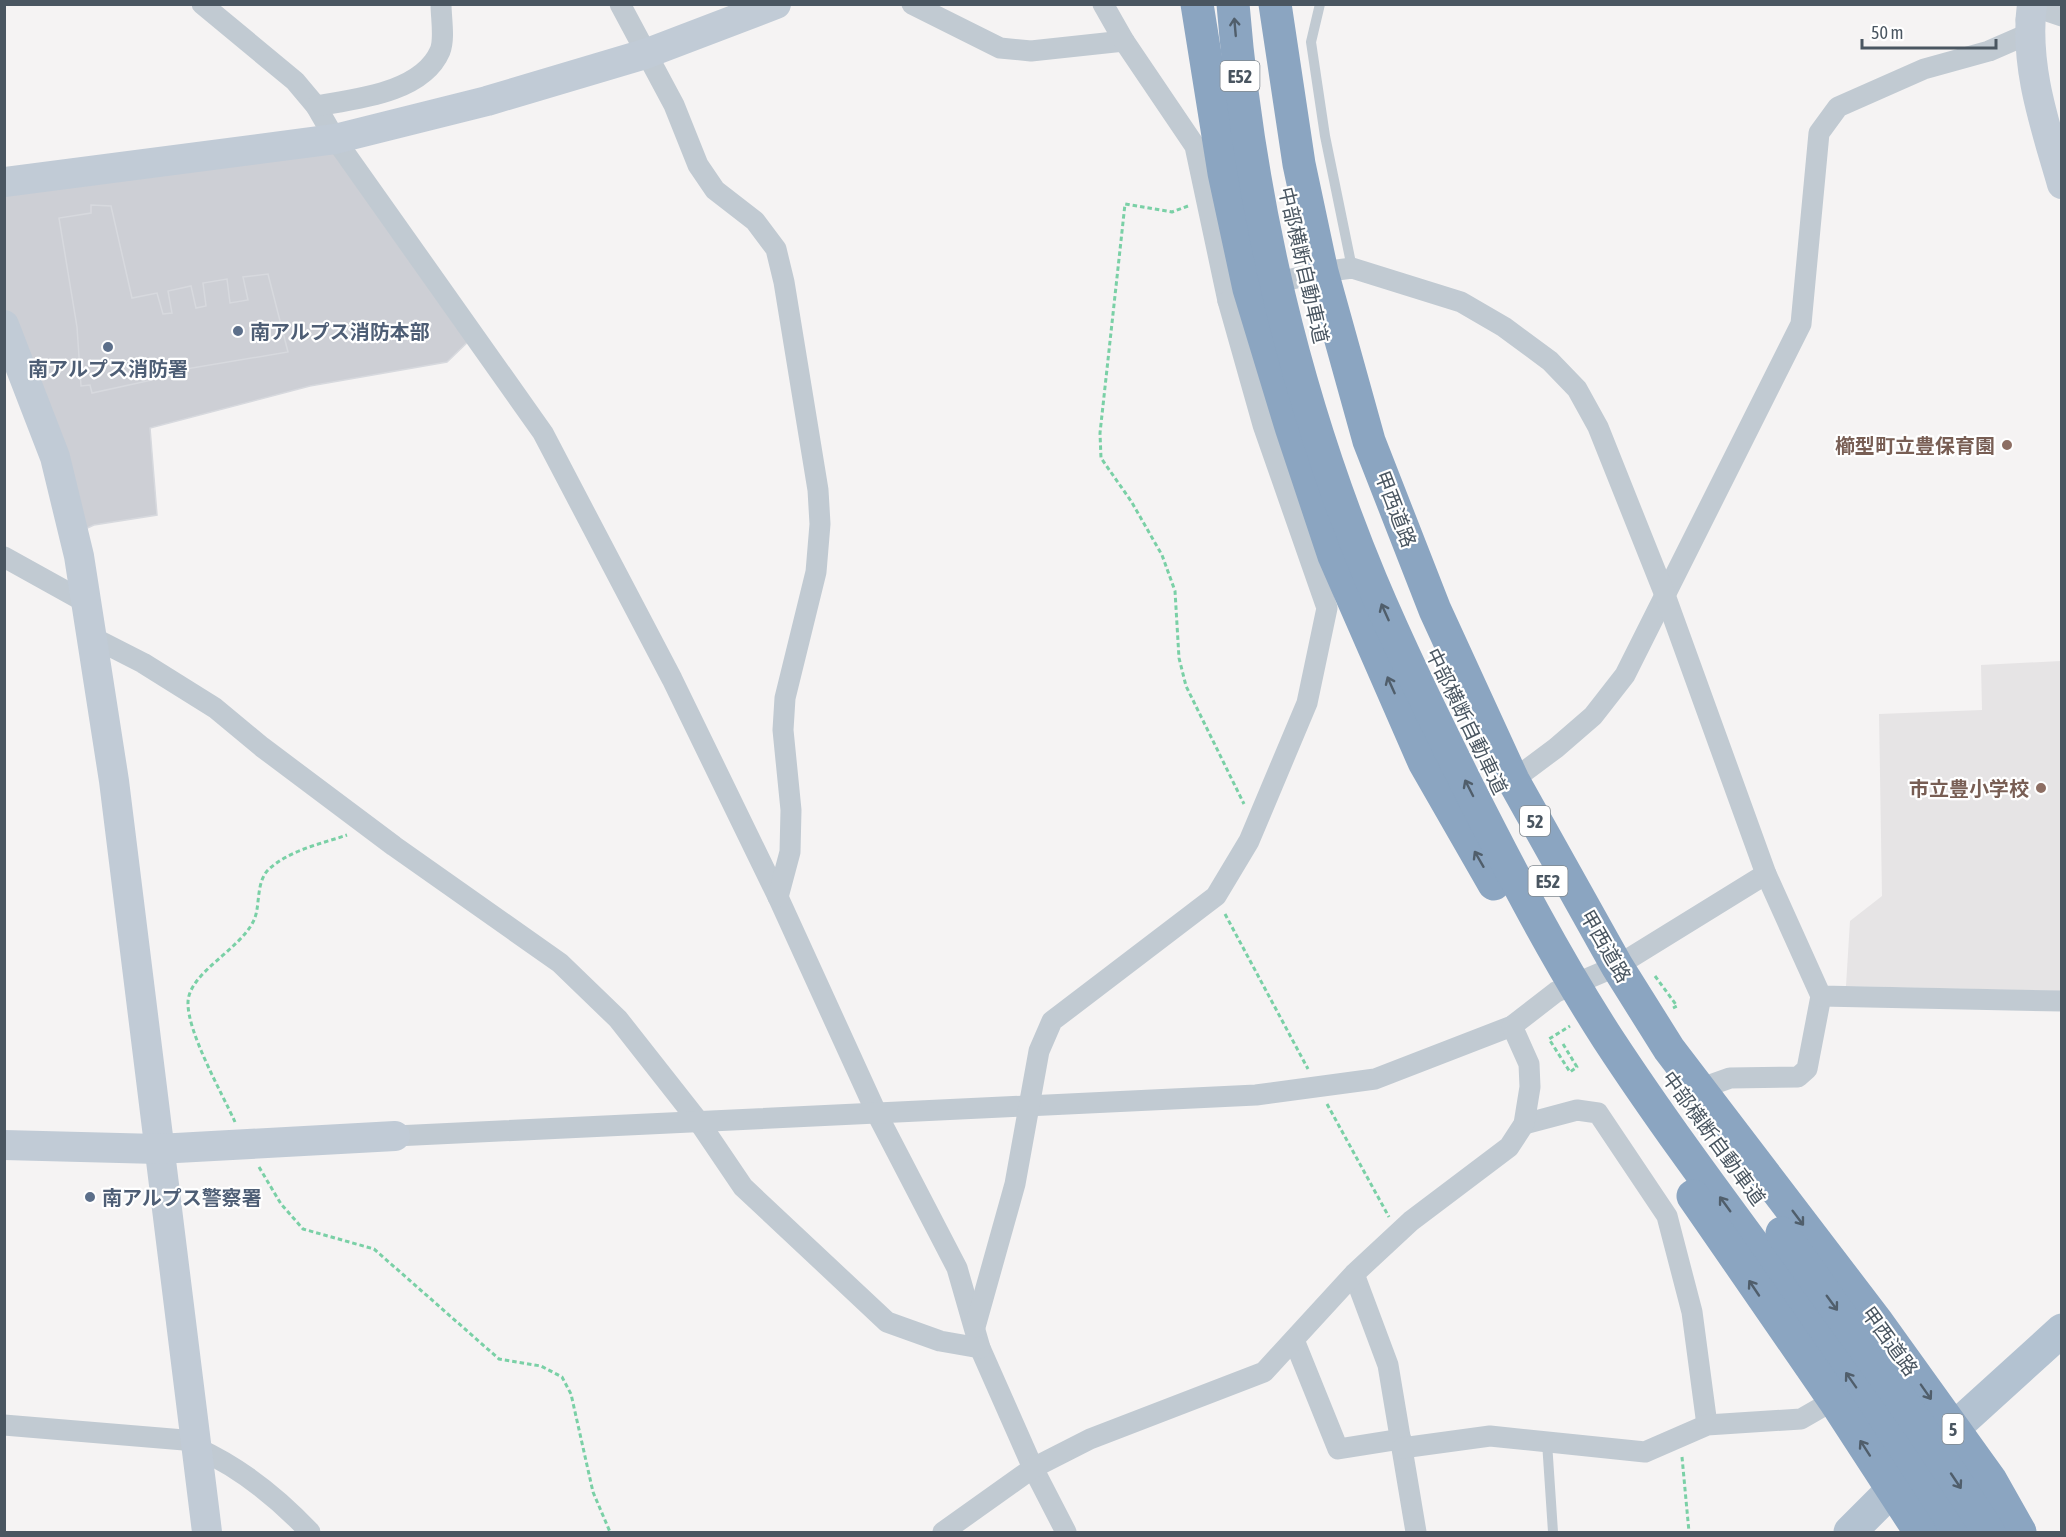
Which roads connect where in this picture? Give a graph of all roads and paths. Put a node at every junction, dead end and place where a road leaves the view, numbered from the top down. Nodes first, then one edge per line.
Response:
1 (202, 4) edge
2 (441, 4) edge
3 (620, 4) edge
4 (776, 4) edge
5 (912, 4) edge
6 (1103, 4) edge
7 (1197, 4) edge
8 (1233, 4) edge
9 (1257, 4) edge
10 (1275, 4) edge
11 (1320, 4) edge
12 (2029, 12) edge
13 (2061, 16) edge
14 (1124, 41) junction
15 (645, 54) junction
16 (316, 106) junction
17 (335, 139) junction
18 (4, 182) edge
19 (2061, 184) edge
20 (1206, 199) junction
21 (1337, 270) junction
22 (1239, 295) junction
23 (4, 325) edge
24 (4, 557) edge
25 (1665, 595) junction
26 (87, 603) junction
27 (92, 637) junction
28 (1513, 780) junction
29 (369, 828) junction
30 (1254, 831) junction
31 (1766, 874) junction
32 (1216, 896) junction
33 (778, 897) junction
34 (1617, 966) junction
35 (1556, 992) junction
36 (1821, 996) junction
37 (2061, 1001) edge
38 (1512, 1026) junction
39 (1549, 1040) dead end
40 (1563, 1044) dead end
41 (1318, 1088) junction
42 (1699, 1089) junction
43 (1030, 1106) junction
44 (877, 1114) junction
45 (699, 1122) junction
46 (1524, 1124) junction
47 (394, 1136) joint
48 (245, 1144) junction
49 (4, 1145) edge
50 (158, 1149) junction
51 (1398, 1234) junction
52 (1354, 1274) junction
53 (975, 1327) junction
54 (2061, 1330) edge
55 (1294, 1340) junction
56 (980, 1348) junction
57 (1834, 1400) junction
58 (4, 1425) edge
59 (1707, 1425) junction
60 (1953, 1430) junction
61 (1680, 1437) junction
62 (1548, 1442) junction
63 (1401, 1444) junction
64 (196, 1445) junction
65 (1034, 1468) junction
66 (1893, 1491) junction
67 (207, 1533) edge
68 (310, 1533) edge
69 (610, 1533) edge
70 (943, 1533) edge
71 (1066, 1533) edge
72 (1416, 1533) edge
73 (1553, 1533) edge
74 (1689, 1533) edge
75 (1850, 1533) edge
76 (1920, 1533) edge
77 (1954, 1533) edge
78 (1989, 1533) edge
79 (2020, 1533) edge

1 - 16 street
2 - 16 street
3 - 15 street
4 - 15 street
5 - 14 street
6 - 14 street
7 - 22 highway
77 -> 8 highway, 中部横断自動車道 / E52
9 -> 78 highway, 中部横断自動車道 / E52
10 - 21 highway, 甲西道路 / 52
11 - 21 lane
12 - 13 street
12 - 19 street
12 - 25 street
14 - 20 street
15 - 17 street
15 - 33 street
16 - 17 street
17 - 18 street
17 - 33 street
20 - 22 street
20 - 30 path
21 - 22 street
21 - 25 street
21 - 28 highway, 甲西道路 / 52
22 - 30 street
35 -> 22 highway
23 - 26 street
24 - 26 street
25 - 28 street
25 - 31 street
26 - 27 street
27 - 29 street
27 - 50 street
28 - 34 highway, 甲西道路 / 52
29 - 45 street
29 - 48 path
30 - 32 street
31 - 34 street
31 - 36 street
32 - 41 path
32 - 43 street
33 - 44 street
34 - 35 street
34 - 42 highway, 甲西道路 / 52
35 - 38 street
57 -> 35 highway
36 - 37 street
36 - 42 street
38 - 41 street
38 - 46 street
39 - 40 path
41 - 43 street
41 - 51 path
42 -> 60 highway, 甲西道路 / 52
43 - 44 street
43 - 53 street
44 - 45 street
44 - 53 street
45 - 47 street
45 - 56 street
46 - 51 street
46 - 59 street
47 - 48 street
48 - 50 street
48 - 69 path
49 - 50 street
50 - 64 street
51 - 52 street
52 - 55 street
52 - 63 street
53 - 56 street
54 - 60 main road, 5
55 - 63 street
55 - 65 street
56 - 65 street
57 - 59 street
66 -> 57 highway
58 - 64 street
59 - 61 street
60 - 66 main road, 5
60 - 79 highway, 甲西道路 / 52
61 - 62 street
61 - 74 path
62 - 63 street
62 - 73 lane
63 - 72 street
64 - 67 street
64 - 68 street
65 - 70 street
65 - 71 street
66 - 75 main road, 5
66 - 76 highway

